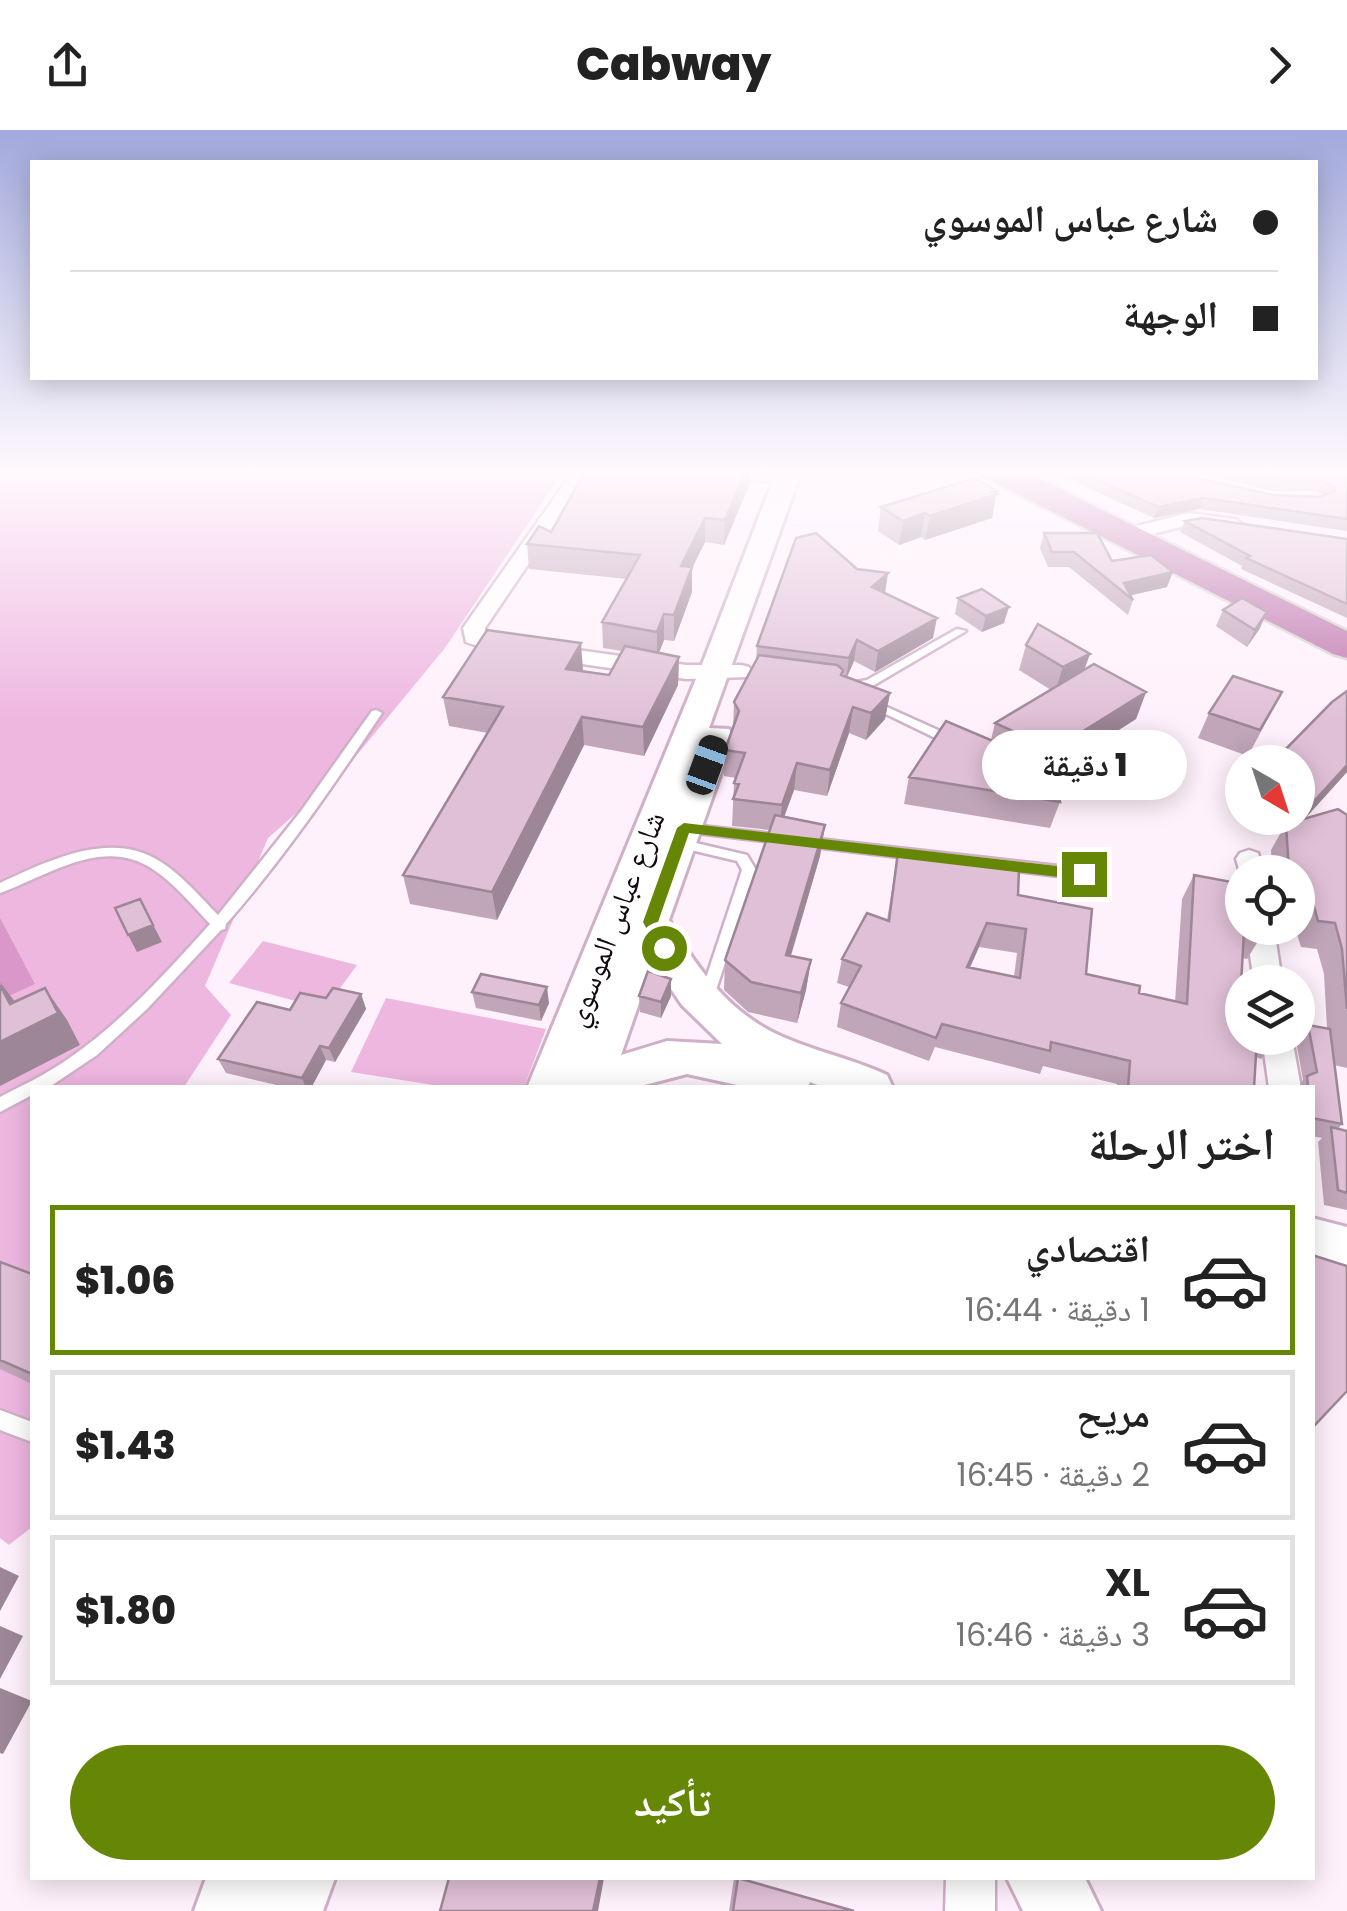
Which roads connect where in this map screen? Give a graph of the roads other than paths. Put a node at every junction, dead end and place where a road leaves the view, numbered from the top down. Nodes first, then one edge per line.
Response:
1 (526, 553) edge
2 (773, 553) edge
3 (1161, 553) edge
4 (1191, 553) edge
5 (1347, 630) edge
6 (960, 631) dead end
7 (1347, 646) edge
8 (738, 673) junction
9 (376, 714) dead end
10 (972, 750) edge
11 (682, 836) junction
12 (1084, 874) dead end
13 (0, 888) edge
14 (650, 922) junction
15 (220, 925) junction
16 (705, 1003) junction
17 (1280, 1055) edge
18 (751, 1069) junction
19 (39, 1085) edge
20 (550, 1085) edge
21 (589, 1085) edge
22 (594, 1085) edge
23 (698, 1085) edge
24 (796, 1085) edge
25 (863, 1085) edge
26 (1285, 1085) edge
27 (30, 1090) edge
28 (0, 1106) edge
29 (1315, 1241) edge
30 (1347, 1250) edge
31 (0, 1420) edge
32 (30, 1431) edge
33 (240, 1880) edge
34 (299, 1880) edge
35 (972, 1880) edge
36 (1043, 1880) edge
37 (228, 1911) edge
38 (288, 1911) edge
39 (970, 1911) edge
40 (1066, 1911) edge

1 - 8 street
2 - 8 street, شارع عباس الموسوي
3 - 7 highway
4 - 5 highway
6 - 10 lane
8 - 11 street, شارع عباس الموسوي
8 - 20 street, شارع عباس الموسوي
9 - 15 lane
11 - 12 lane
11 - 14 street, شارع عباس الموسوي
11 - 16 lane
13 - 15 lane
14 - 16 street
14 - 21 street, شارع عباس الموسوي
15 - 19 lane
16 - 25 street
17 - 26 street
18 - 22 street
18 - 23 street
18 - 24 street
27 - 28 lane
29 - 30 street
31 - 32 lane
33 - 37 street
34 - 38 street
35 - 39 street
36 - 40 street

